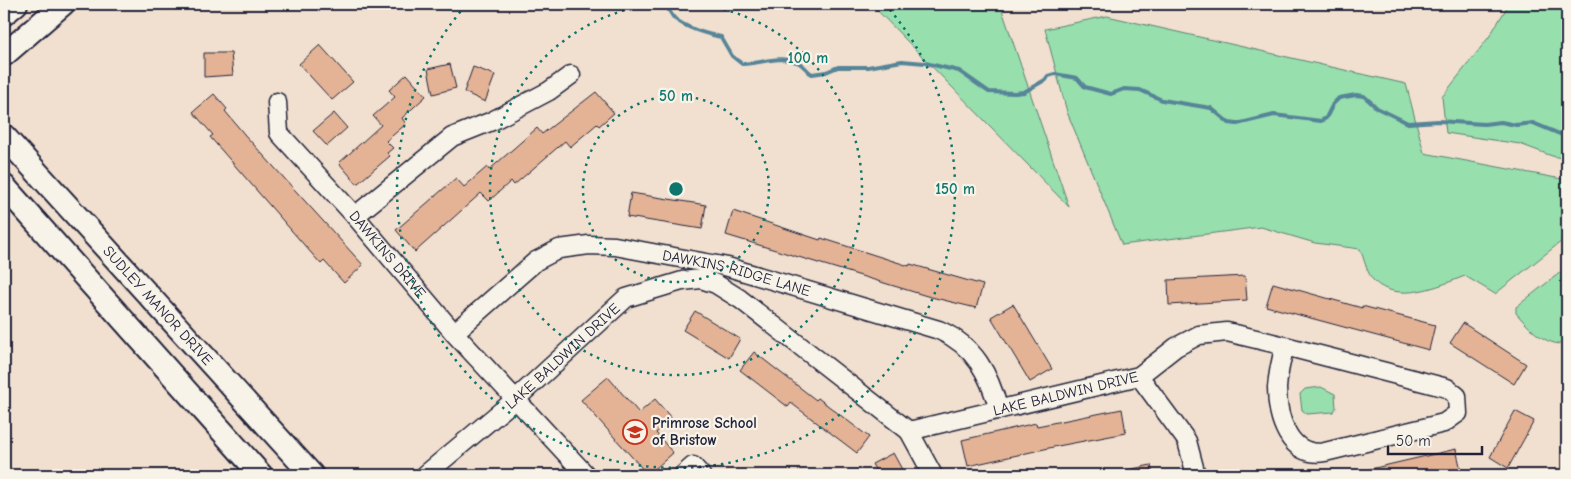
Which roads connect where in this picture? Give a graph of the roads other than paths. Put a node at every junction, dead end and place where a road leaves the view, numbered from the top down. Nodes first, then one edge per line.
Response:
1 (16, 4) edge
2 (63, 4) edge
3 (4, 14) edge
4 (4, 55) edge
5 (571, 75) dead end
6 (277, 102) dead end
7 (4, 136) edge
8 (4, 186) edge
9 (355, 216) junction
10 (454, 333) junction
11 (1285, 346) junction
12 (1139, 376) junction
13 (517, 398) junction
14 (999, 410) junction
15 (909, 431) junction
16 (261, 475) edge
17 (312, 475) edge
18 (425, 475) edge
19 (586, 475) edge
20 (683, 475) edge
21 (701, 475) edge
22 (933, 475) edge
23 (1196, 475) edge

1 - 3 main road
2 - 4 main road
5 - 9 street
6 - 9 street, DAWKINS DRIVE
7 - 17 main road, SUDLEY MANOR DRIVE
8 - 16 main road
9 - 10 street, DAWKINS DRIVE
10 - 13 street, DAWKINS DRIVE
10 - 14 street, DAWKINS RIDGE LANE
11 - 11 street
11 - 12 street
12 - 14 street, LAKE BALDWIN DRIVE
12 - 23 street, LAKE BALDWIN DRIVE
13 - 15 street, LAKE BALDWIN DRIVE
13 - 18 street, LAKE BALDWIN DRIVE
13 - 19 street, DAWKINS DRIVE
14 - 15 street, LAKE BALDWIN DRIVE
15 - 22 street, LAKE BALDWIN DRIVE
20 - 21 street

